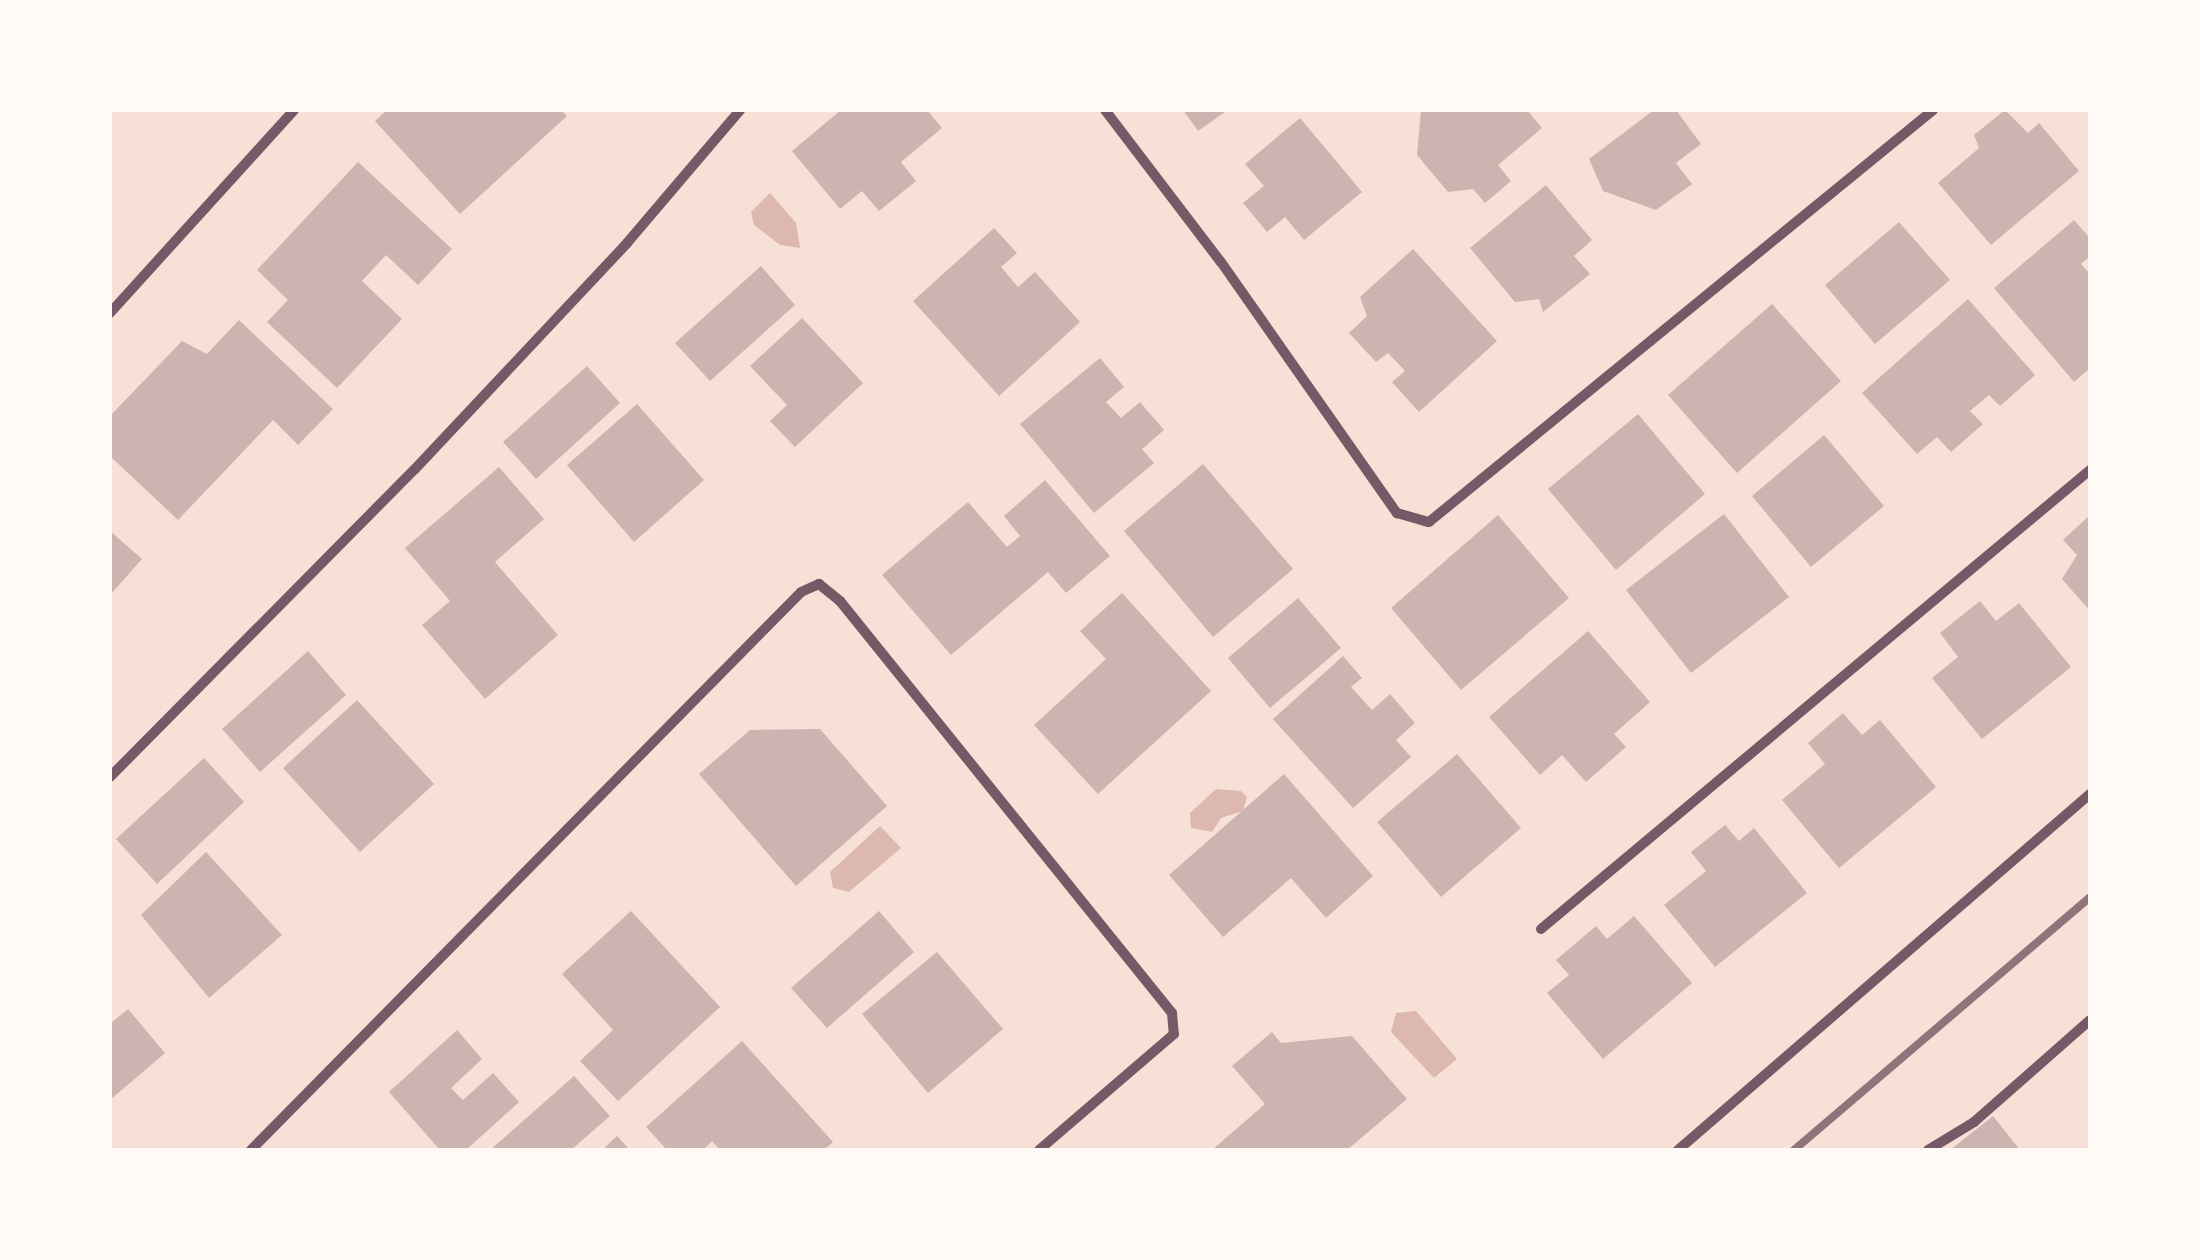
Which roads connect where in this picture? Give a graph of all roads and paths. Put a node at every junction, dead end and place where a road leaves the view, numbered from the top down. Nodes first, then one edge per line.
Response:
1 (294, 110) edge
2 (740, 110) edge
3 (1105, 110) edge
4 (1933, 110) edge
5 (110, 314) edge
6 (2090, 470) edge
7 (110, 777) edge
8 (2090, 794) edge
9 (1540, 929) dead end
10 (2090, 1020) edge
11 (251, 1150) edge
12 (1038, 1150) edge
13 (1678, 1150) edge
14 (1928, 1150) edge

1 - 5 street
2 - 7 street
3 - 4 street
6 - 9 street
8 - 13 street
10 - 14 street
11 - 12 street

